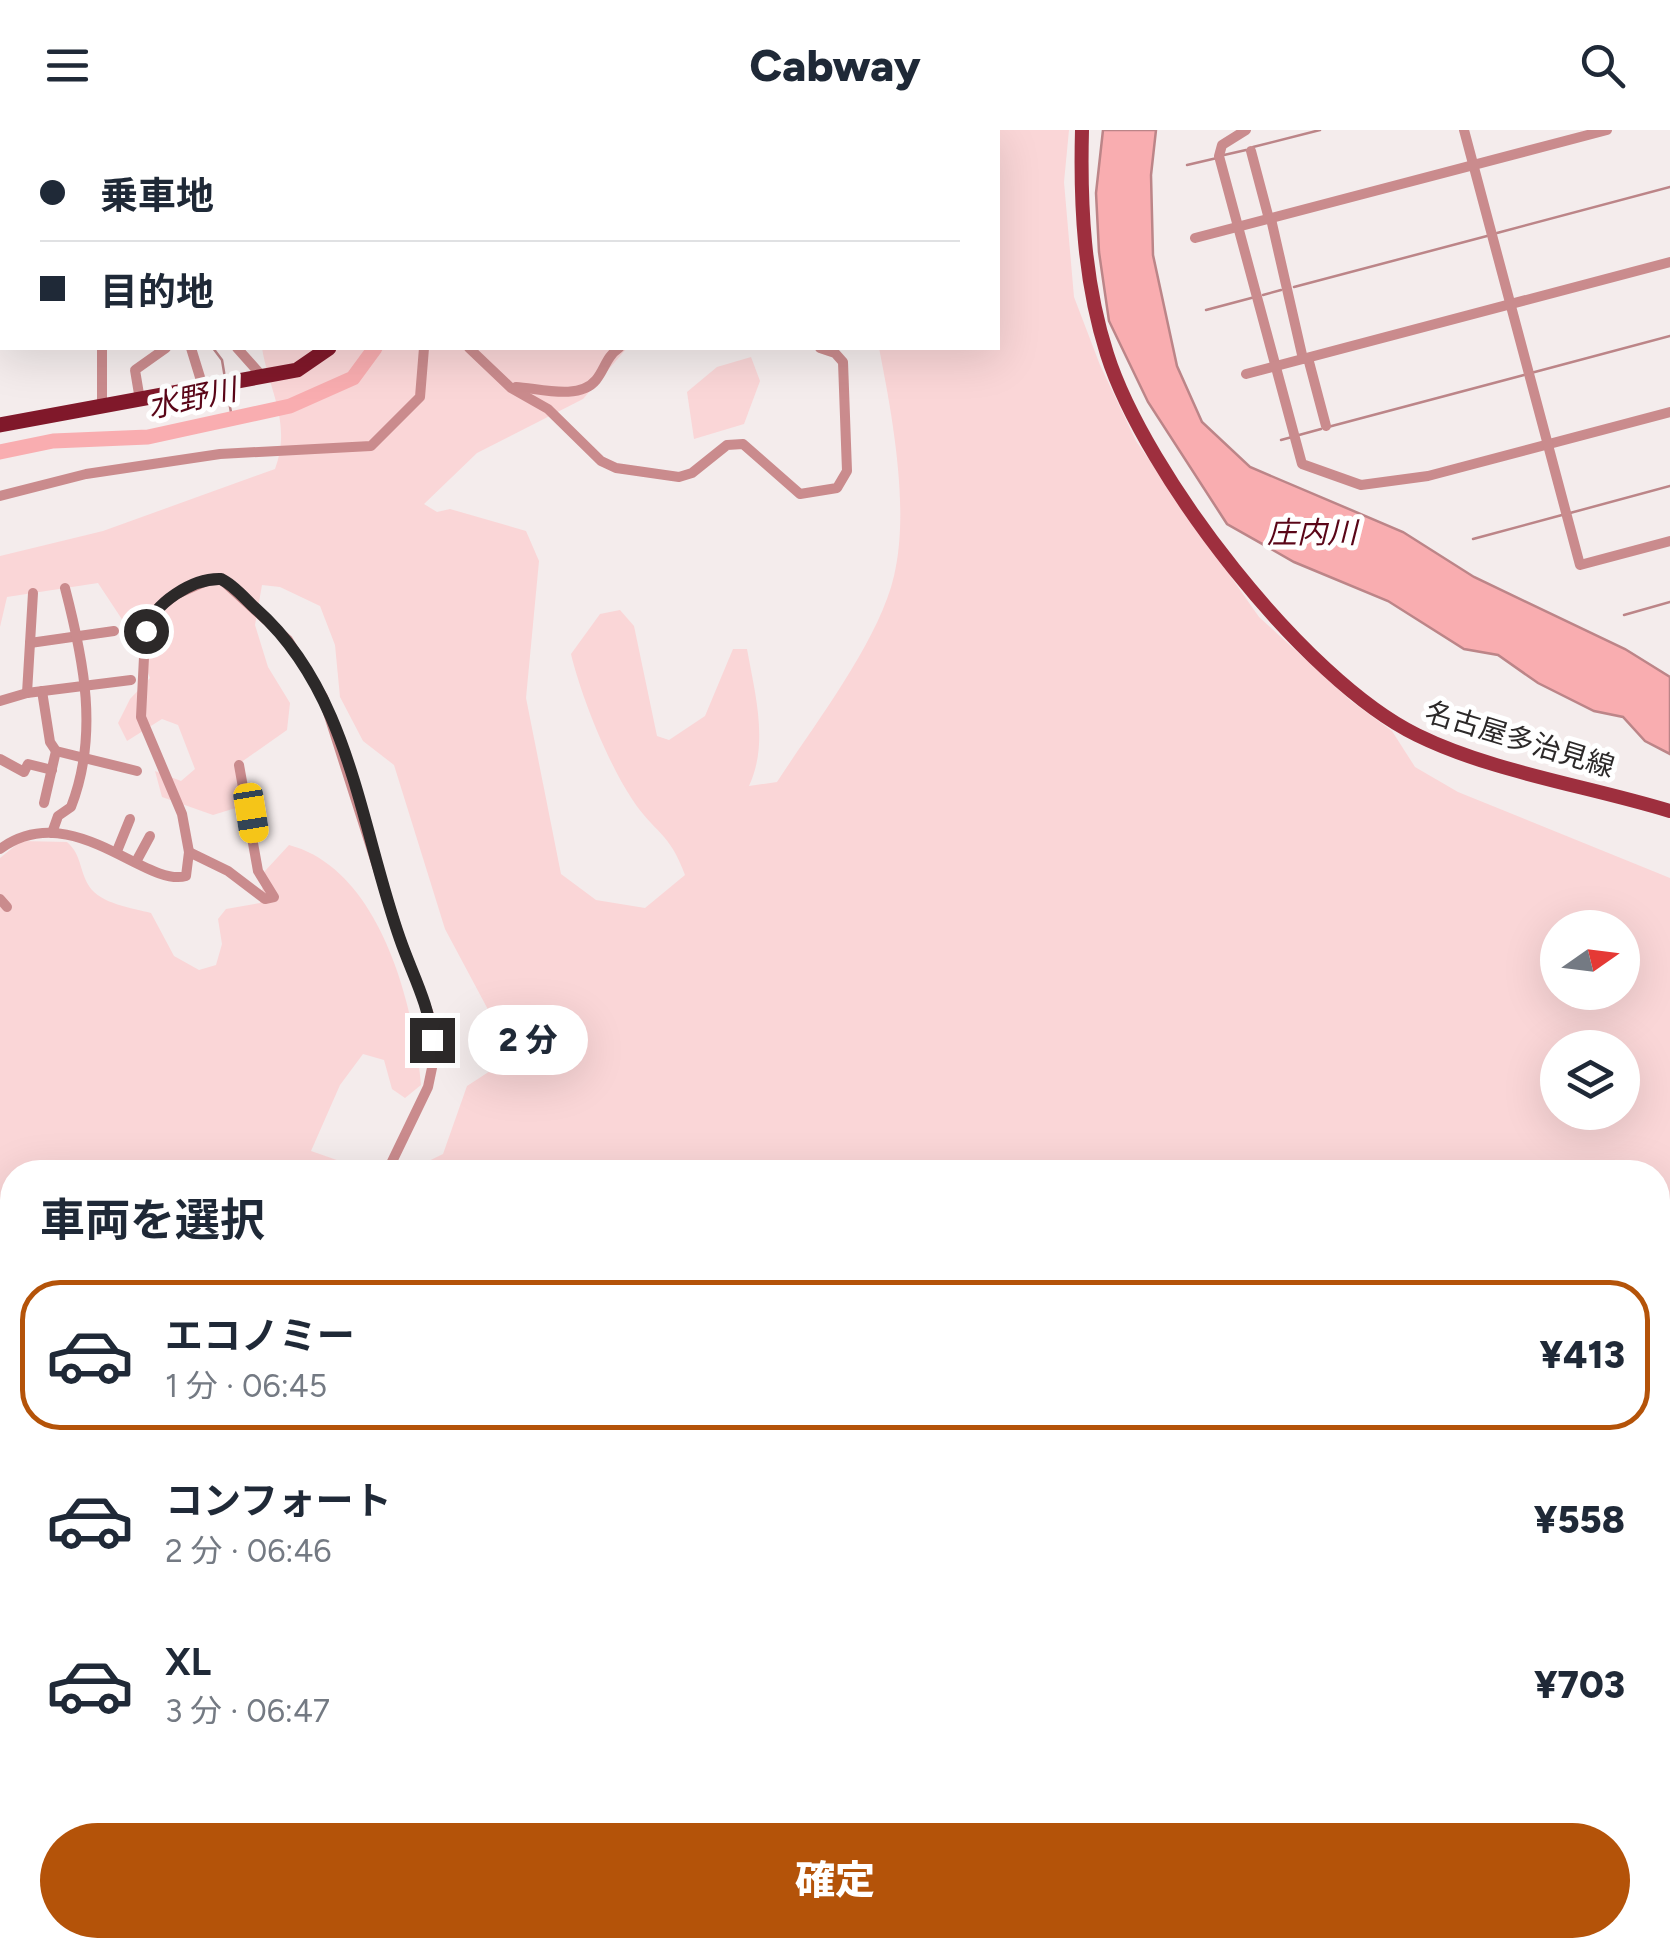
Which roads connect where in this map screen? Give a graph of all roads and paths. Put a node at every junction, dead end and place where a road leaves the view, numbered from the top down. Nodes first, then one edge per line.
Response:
1 (1082, 130) edge
2 (1246, 130) edge
3 (1464, 130) edge
4 (1607, 130) edge
5 (1251, 151) dead end
6 (1473, 164) junction
7 (1270, 219) junction
8 (1238, 228) junction
9 (1196, 238) dead end
10 (1670, 262) edge
11 (1511, 304) junction
12 (102, 350) edge
13 (163, 350) edge
14 (192, 350) edge
15 (240, 350) edge
16 (326, 350) edge
17 (424, 350) edge
18 (471, 350) edge
19 (617, 350) edge
20 (826, 350) edge
21 (1306, 358) junction
22 (1275, 366) junction
23 (1246, 374) dead end
24 (262, 376) junction
25 (218, 384) junction
26 (510, 388) junction
27 (140, 400) junction
28 (102, 407) junction
29 (1670, 412) edge
30 (0, 424) edge
31 (1326, 426) dead end
32 (1548, 444) junction
33 (0, 496) edge
34 (1670, 541) edge
35 (64, 588) dead end
36 (33, 592) dead end
37 (114, 631) dead end
38 (77, 636) junction
39 (30, 643) junction
40 (131, 680) dead end
41 (86, 687) junction
42 (42, 691) junction
43 (27, 693) junction
44 (0, 701) edge
45 (56, 750) junction
46 (86, 758) junction
47 (0, 759) edge
48 (239, 765) dead end
49 (52, 770) junction
50 (138, 771) dead end
51 (44, 802) dead end
52 (1670, 811) edge
53 (130, 818) dead end
54 (52, 832) junction
55 (150, 836) dead end
56 (0, 848) edge
57 (117, 851) junction
58 (189, 852) junction
59 (137, 860) junction
60 (393, 1160) edge

1 - 52 main road, 名古屋多治見線
2 - 8 street
3 - 6 street
4 - 6 street
5 - 7 street
6 - 7 street
6 - 11 street
7 - 8 street
7 - 21 street
8 - 9 street
8 - 22 street
10 - 11 street
11 - 21 street
11 - 32 street
12 - 28 street
13 - 27 street
14 - 25 street
15 - 24 street
16 - 24 highway
17 - 33 street
18 - 26 street
19 - 26 street
20 - 26 street
21 - 22 street
21 - 31 street
22 - 23 street
22 - 32 street
24 - 25 highway
25 - 27 highway
27 - 28 highway
28 - 30 highway
29 - 32 street
32 - 34 street
35 - 38 street
36 - 39 street
37 - 38 street
38 - 39 street
38 - 41 street
39 - 43 street
40 - 41 street
41 - 42 street
41 - 46 street
42 - 43 street
42 - 45 street
43 - 44 street
45 - 46 street
45 - 49 street
46 - 50 street
46 - 54 street
47 - 49 street
48 - 58 street
49 - 51 street
53 - 57 street
54 - 56 street
54 - 57 street
55 - 59 street
57 - 59 street
58 - 59 street
58 - 60 street

